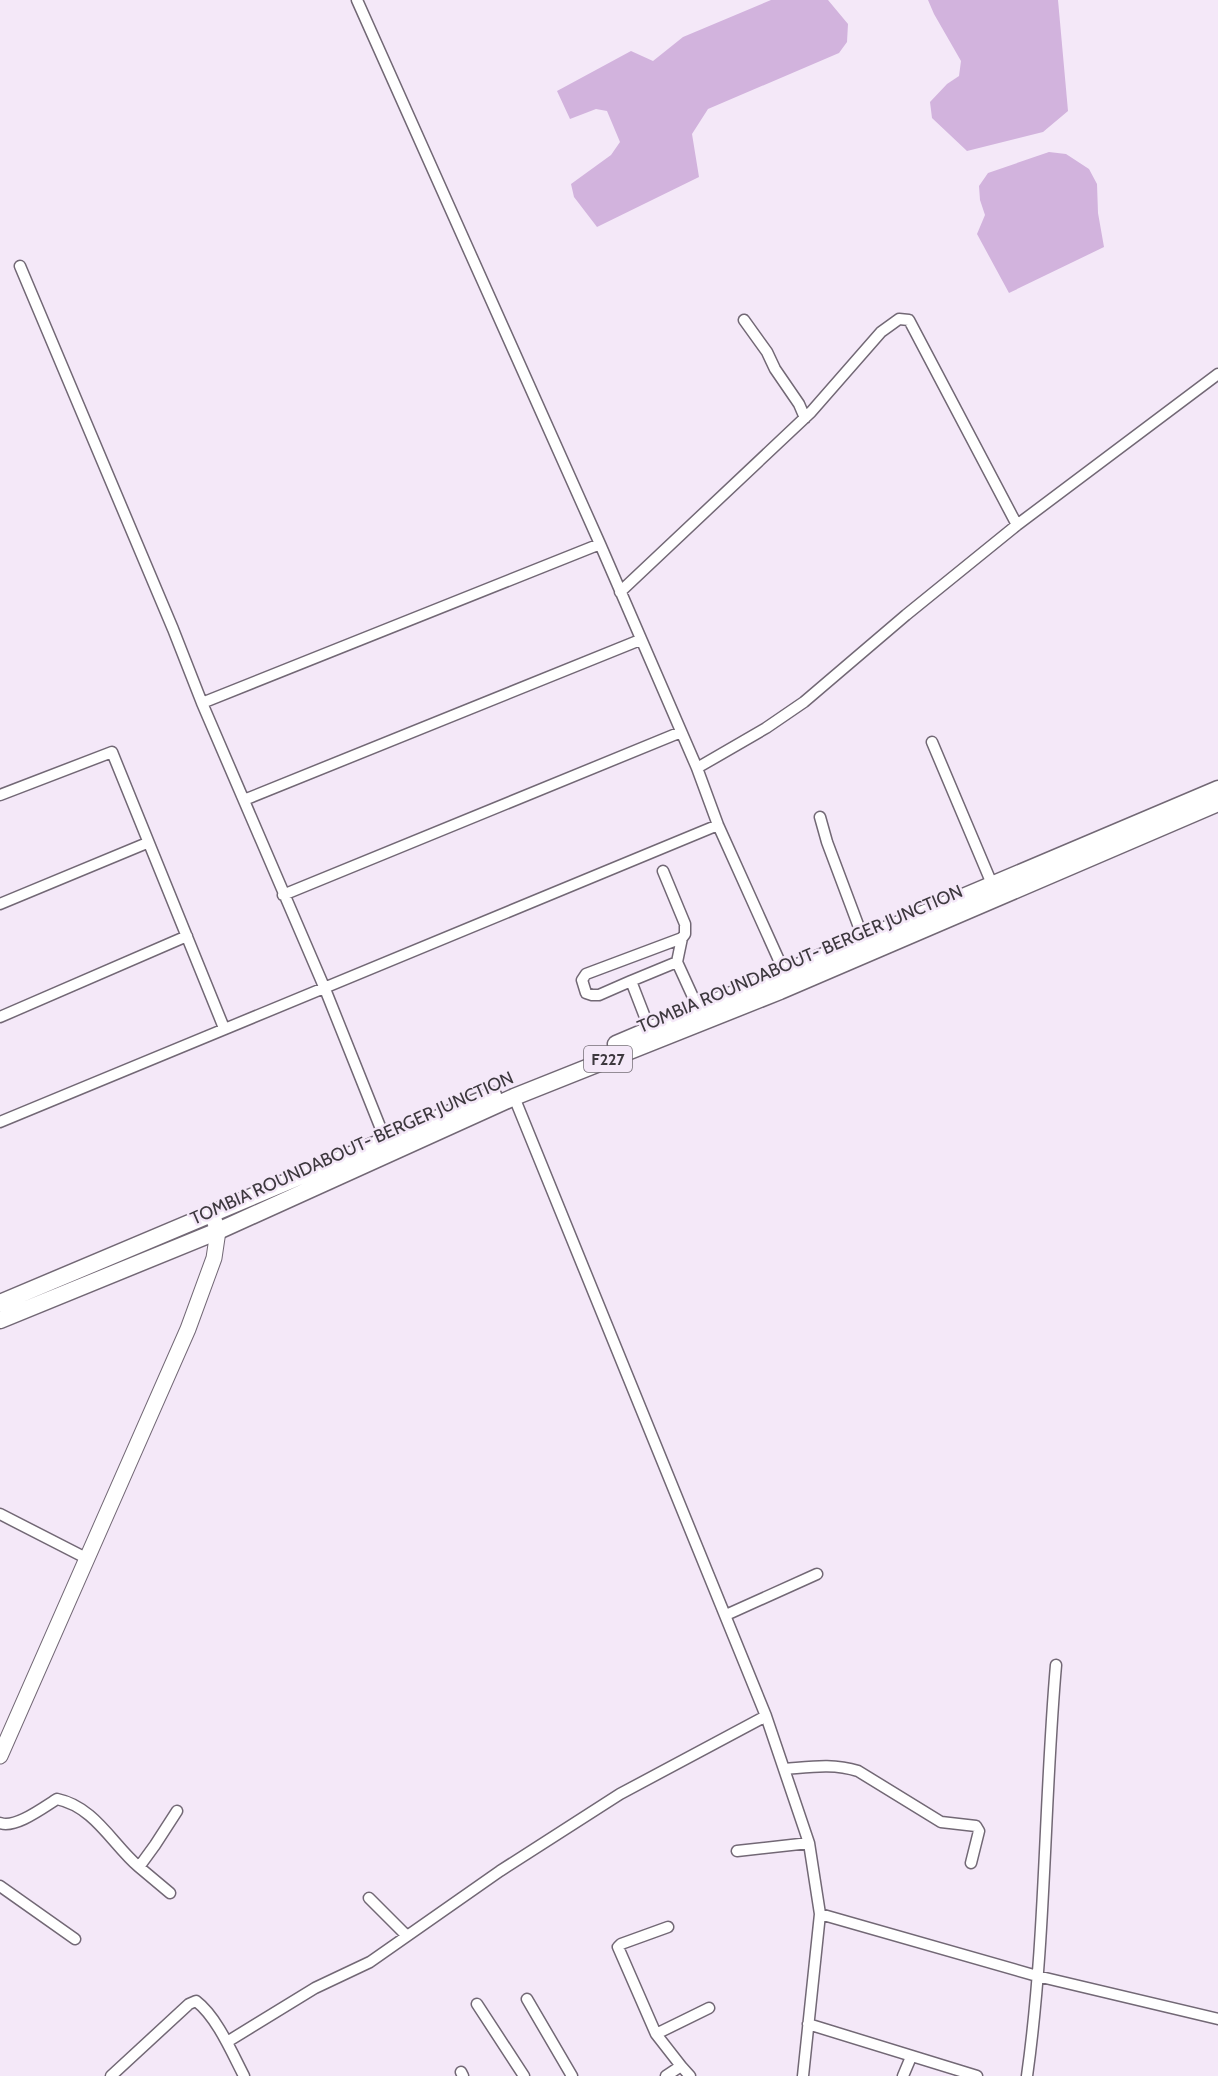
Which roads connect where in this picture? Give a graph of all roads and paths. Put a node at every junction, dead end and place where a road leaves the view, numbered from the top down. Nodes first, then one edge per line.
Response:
1 (357, 0) edge
2 (20, 266) dead end
3 (744, 320) dead end
4 (1218, 374) edge
5 (805, 418) junction
6 (1017, 525) junction
7 (600, 544) junction
8 (620, 592) junction
9 (640, 640) junction
10 (202, 703) junction
11 (681, 732) junction
12 (932, 742) dead end
13 (697, 768) junction
14 (1216, 793) edge
15 (0, 795) edge
16 (244, 800) junction
17 (1218, 812) edge
18 (820, 817) dead end
19 (718, 825) junction
20 (1156, 830) junction
21 (147, 843) junction
22 (663, 871) dead end
23 (992, 884) junction
24 (283, 895) junction
25 (0, 904) edge
26 (188, 936) junction
27 (682, 938) junction
28 (863, 938) junction
29 (677, 962) junction
30 (787, 979) junction
31 (631, 981) junction
32 (325, 989) junction
33 (698, 1008) junction
34 (0, 1017) edge
35 (224, 1028) junction
36 (650, 1030) junction
37 (514, 1097) junction
38 (0, 1122) edge
39 (385, 1139) junction
40 (212, 1214) junction
41 (218, 1231) junction
42 (0, 1304) edge
43 (0, 1320) edge
44 (0, 1514) edge
45 (86, 1558) junction
46 (817, 1574) dead end
47 (726, 1615) junction
48 (1056, 1665) dead end
49 (766, 1716) junction
50 (0, 1756) edge
51 (785, 1769) junction
52 (177, 1811) dead end
53 (0, 1823) edge
54 (809, 1843) junction
55 (737, 1851) dead end
56 (971, 1863) dead end
57 (139, 1867) junction
58 (0, 1886) edge
59 (170, 1893) dead end
60 (369, 1898) dead end
61 (820, 1914) junction
62 (668, 1927) dead end
63 (406, 1936) junction
64 (75, 1939) dead end
65 (1037, 1976) junction
66 (527, 1999) dead end
67 (477, 2004) dead end
68 (709, 2008) dead end
69 (1218, 2019) edge
70 (808, 2025) junction
71 (656, 2034) junction
72 (227, 2042) junction
73 (911, 2057) junction
74 (681, 2066) junction
75 (111, 2076) edge
76 (244, 2076) edge
77 (524, 2076) edge
78 (572, 2076) edge
79 (666, 2076) edge
80 (690, 2076) edge
81 (803, 2076) edge
82 (903, 2076) edge
83 (976, 2076) edge
84 (1027, 2076) edge

1 - 7 street
2 - 10 street
3 - 5 street
4 - 6 street
5 - 6 street
5 - 8 street
6 - 13 street
7 - 8 street
7 - 10 street
8 - 9 street
9 - 11 street
9 - 16 street
10 - 16 street
11 - 13 street
11 - 24 street
12 - 23 street
13 - 19 street
14 - 20 main road, TOMBIA ROUNDABOUT- BERGER JUNCTION / F227
14 - 23 main road, TOMBIA ROUNDABOUT- BERGER JUNCTION / F227
15 - 21 street
16 - 24 street
17 - 20 street
18 - 28 street
19 - 30 street
19 - 32 street
20 - 30 main road, TOMBIA ROUNDABOUT- BERGER JUNCTION / F227
21 - 25 street
21 - 26 street
22 - 27 street
23 - 28 main road, TOMBIA ROUNDABOUT- BERGER JUNCTION / F227
24 - 32 street
26 - 34 street
26 - 35 street
27 - 29 street
27 - 31 street
28 - 30 main road, TOMBIA ROUNDABOUT- BERGER JUNCTION / F227
29 - 31 street
29 - 33 street
30 - 33 main road, TOMBIA ROUNDABOUT- BERGER JUNCTION / F227
30 - 37 main road, TOMBIA ROUNDABOUT- BERGER JUNCTION / F227
31 - 36 street
32 - 35 street
32 - 39 street
33 - 36 main road, TOMBIA ROUNDABOUT- BERGER JUNCTION / F227
35 - 38 street
36 - 39 main road, TOMBIA ROUNDABOUT- BERGER JUNCTION / F227
37 - 41 main road, TOMBIA ROUNDABOUT- BERGER JUNCTION / F227
37 - 47 street
39 - 40 main road, TOMBIA ROUNDABOUT- BERGER JUNCTION / F227
40 - 41 street
40 - 42 main road, TOMBIA ROUNDABOUT- BERGER JUNCTION / F227
41 - 43 main road, TOMBIA ROUNDABOUT- BERGER JUNCTION / F227
41 - 45 street
44 - 45 street
45 - 50 street
46 - 47 street
47 - 49 street
48 - 65 street
49 - 51 street
49 - 63 street
51 - 54 street
51 - 56 street
52 - 57 street
53 - 57 street
54 - 55 street
54 - 61 street
57 - 59 street
58 - 64 street
60 - 63 street
61 - 65 street
61 - 70 street
62 - 71 street
63 - 72 street
65 - 69 street
65 - 84 street
66 - 78 street
67 - 77 street
68 - 71 street
70 - 73 street
70 - 81 street
71 - 74 street
72 - 75 street
72 - 76 street
73 - 82 street
73 - 83 street
74 - 79 street
74 - 80 street

